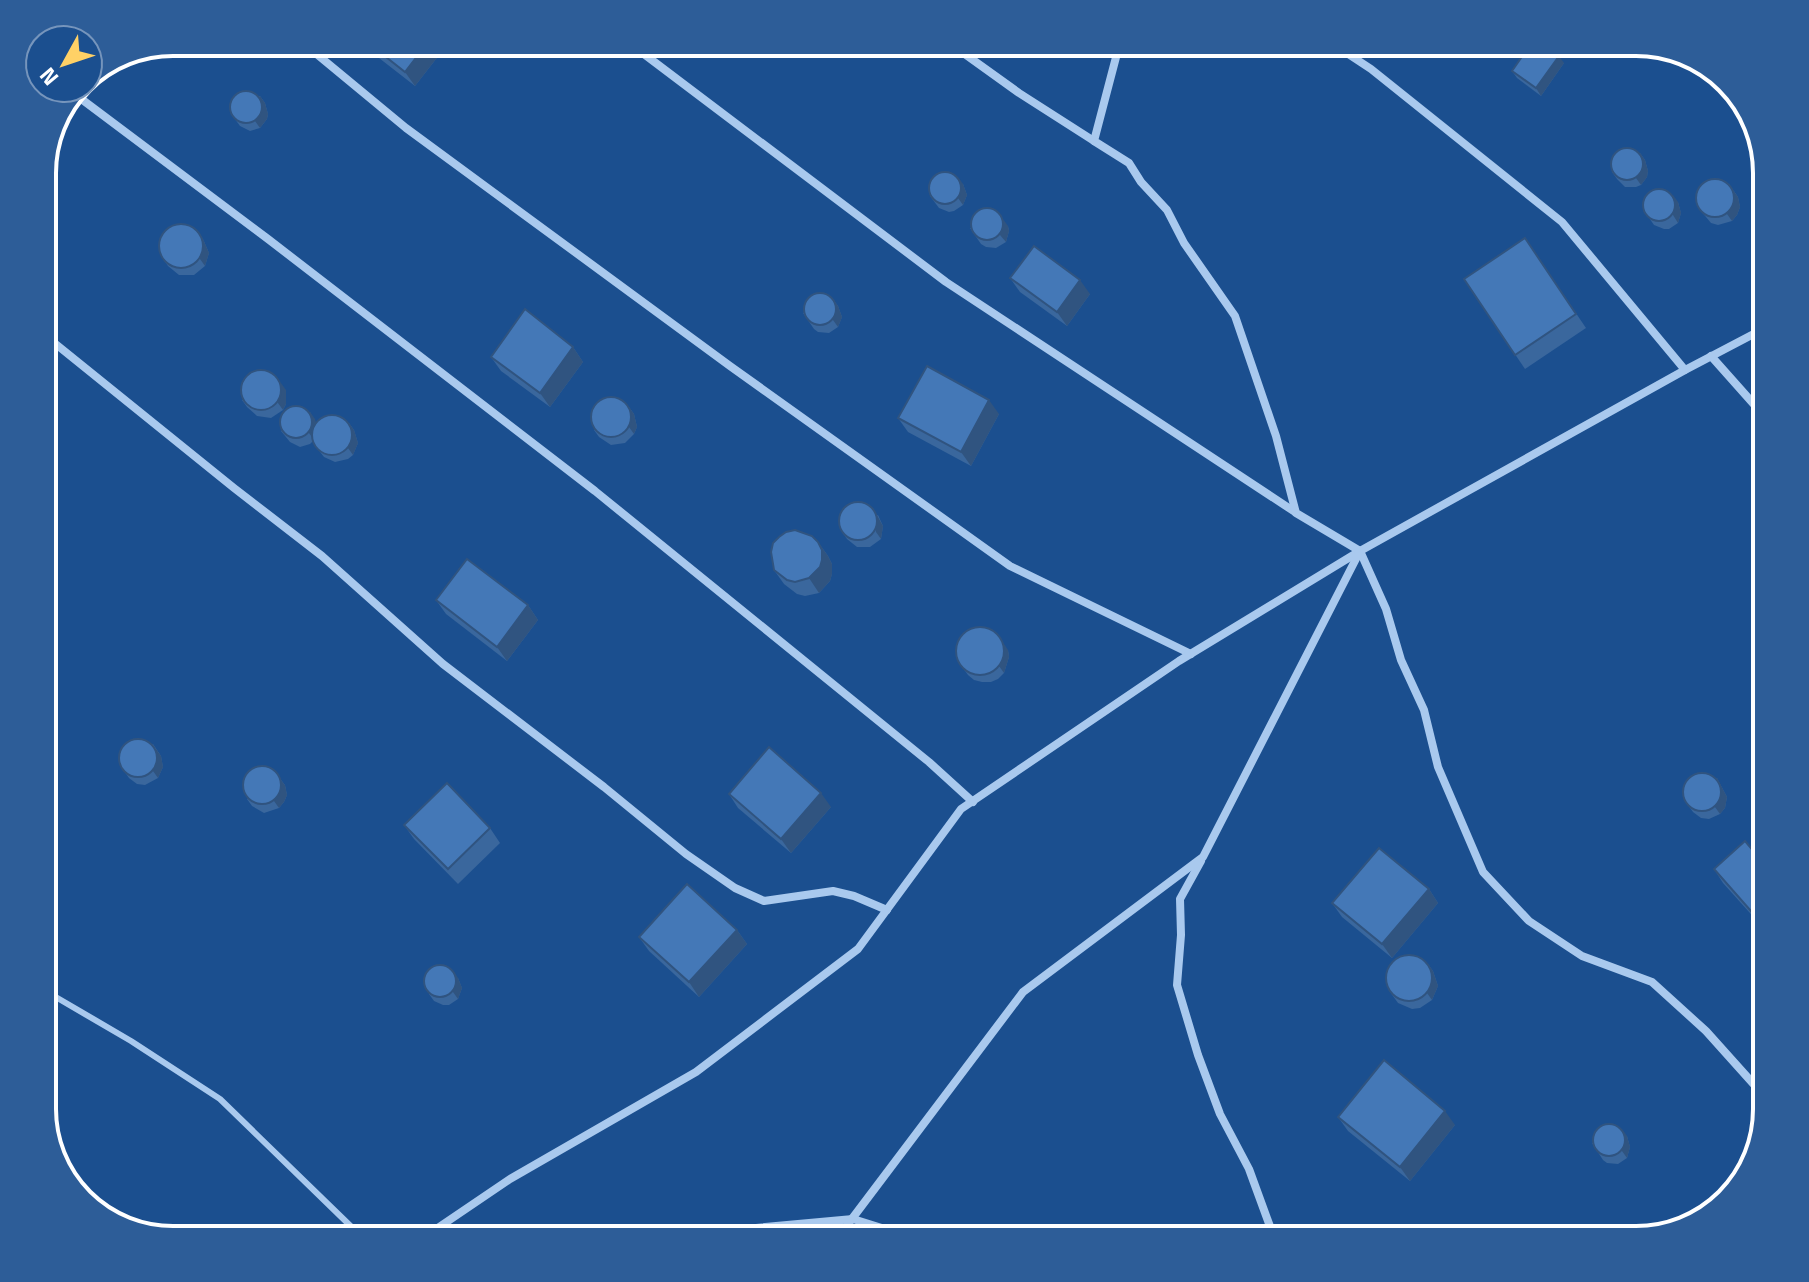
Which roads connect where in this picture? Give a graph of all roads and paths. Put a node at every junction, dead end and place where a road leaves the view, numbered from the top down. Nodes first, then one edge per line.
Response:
1 (319, 56) edge
2 (647, 56) edge
3 (967, 56) edge
4 (1116, 56) edge
5 (1351, 56) edge
6 (88, 104) edge
7 (1094, 141) junction
8 (1753, 334) edge
9 (56, 344) edge
10 (1711, 356) junction
11 (1685, 370) junction
12 (1753, 403) edge
13 (1296, 513) junction
14 (1360, 551) junction
15 (1191, 654) junction
16 (973, 802) junction
17 (1203, 857) junction
18 (887, 910) junction
19 (56, 997) edge
20 (1753, 1083) edge
21 (853, 1219) junction
22 (351, 1226) edge
23 (441, 1226) edge
24 (777, 1226) edge
25 (847, 1226) edge
26 (875, 1226) edge
27 (1270, 1226) edge

1 - 15 street
2 - 13 street
3 - 7 street
4 - 7 street
5 - 11 street
6 - 16 street
7 - 13 street
8 - 10 street
9 - 18 street
10 - 11 street
10 - 12 street
11 - 14 street
13 - 14 street
14 - 15 street
14 - 17 street
14 - 20 street
15 - 16 street
16 - 18 street
17 - 21 street
17 - 27 street
18 - 23 street
19 - 22 lane
21 - 24 street
21 - 25 street
21 - 26 street

